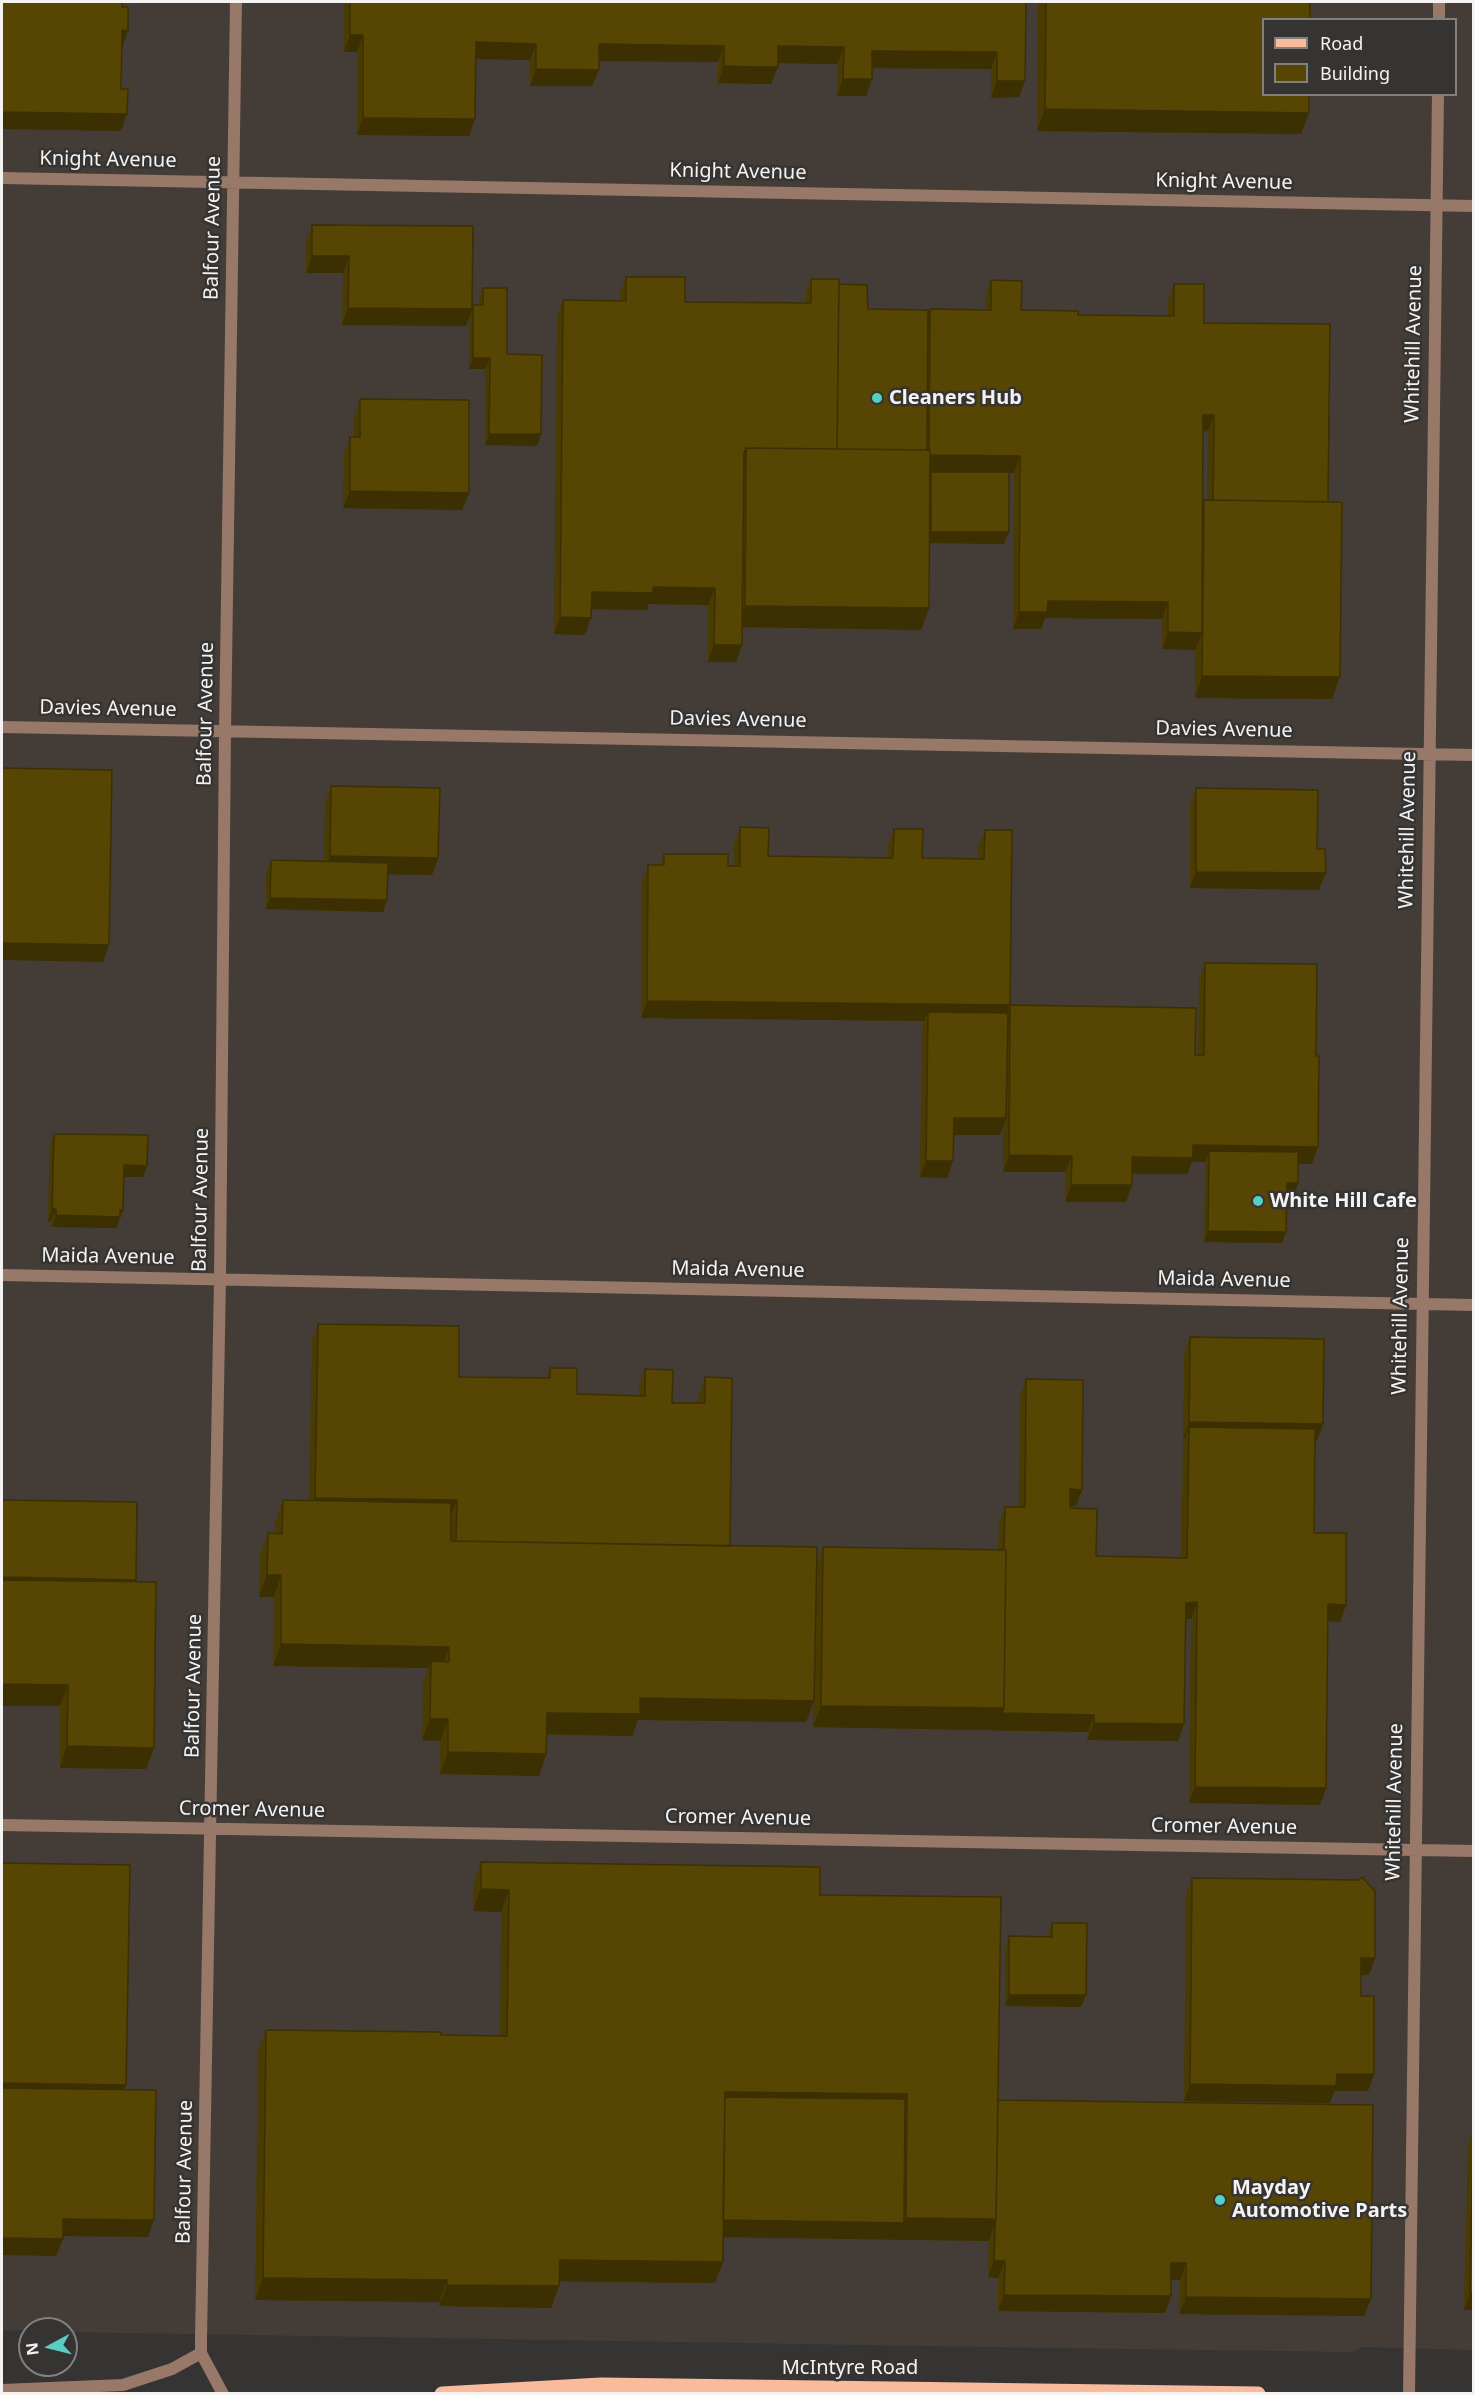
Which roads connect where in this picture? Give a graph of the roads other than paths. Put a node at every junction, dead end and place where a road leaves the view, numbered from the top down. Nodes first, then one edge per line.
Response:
1 (236, 2) edge
2 (1439, 2) edge
3 (1439, 18) edge
4 (1437, 96) edge
5 (2, 178) edge
6 (233, 181) junction
7 (1436, 206) junction
8 (1473, 206) edge
9 (2, 727) edge
10 (225, 730) junction
11 (1428, 755) junction
12 (1473, 755) edge
13 (2, 1275) edge
14 (220, 1278) junction
15 (1421, 1304) junction
16 (1473, 1305) edge
17 (2, 1825) edge
18 (211, 1828) junction
19 (1414, 1850) junction
20 (1473, 1851) edge
21 (201, 2353) junction
22 (2, 2390) edge
23 (962, 2392) edge
24 (223, 2394) edge
25 (442, 2394) edge
26 (1258, 2394) edge
27 (1408, 2394) edge

1 - 6 street, Balfour Avenue
2 - 3 street
4 - 7 street, Whitehill Avenue
5 - 6 street, Knight Avenue
6 - 7 street, Knight Avenue
6 - 10 street, Balfour Avenue
7 - 8 street, Knight Avenue
7 - 11 street, Whitehill Avenue
9 - 10 street, Davies Avenue
10 - 11 street, Davies Avenue
10 - 14 street, Balfour Avenue
11 - 12 street, Davies Avenue
11 - 15 street, Whitehill Avenue
13 - 14 street, Maida Avenue
14 - 15 street, Maida Avenue
14 - 18 street, Balfour Avenue
15 - 16 street, Maida Avenue
15 - 19 street, Whitehill Avenue
17 - 18 street, Cromer Avenue
18 - 19 street, Cromer Avenue
18 - 21 street, Balfour Avenue
19 - 20 street, Cromer Avenue
19 - 27 street, Whitehill Avenue
21 - 22 street
21 - 24 street, Balfour Avenue
23 - 25 main road, McIntyre Road
23 - 26 main road, McIntyre Road

